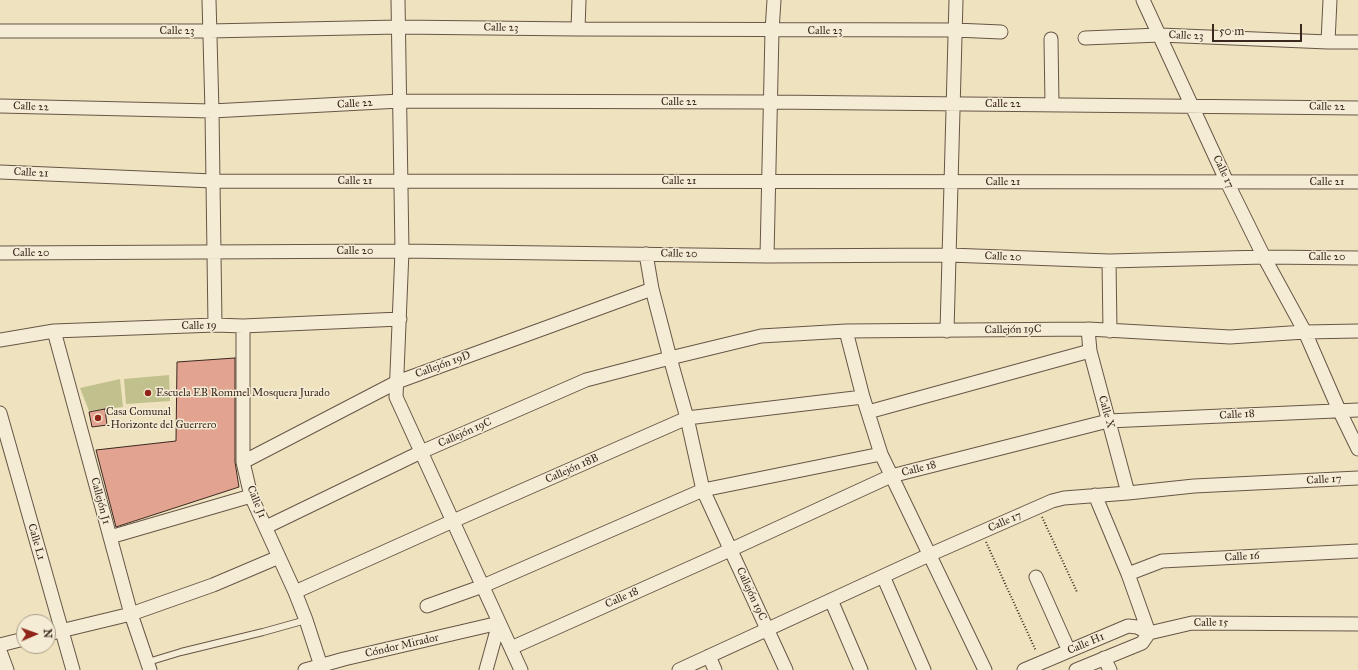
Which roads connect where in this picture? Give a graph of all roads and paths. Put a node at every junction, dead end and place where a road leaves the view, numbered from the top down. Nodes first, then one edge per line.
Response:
1 (209, 0) edge
2 (398, 0) edge
3 (579, 0) edge
4 (774, 0) edge
5 (956, 0) edge
6 (1143, 0) edge
7 (1330, 0) edge
8 (398, 27) junction
9 (578, 29) junction
10 (955, 30) junction
11 (0, 31) edge
12 (210, 31) junction
13 (772, 31) junction
14 (1001, 32) dead end
15 (1160, 35) junction
16 (1085, 38) dead end
17 (1052, 40) dead end
18 (1328, 42) junction
19 (1358, 42) edge
20 (400, 101) junction
21 (770, 102) junction
22 (954, 104) junction
23 (1052, 104) junction
24 (1192, 105) junction
25 (0, 106) edge
26 (1358, 108) edge
27 (212, 112) junction
28 (0, 172) edge
29 (213, 181) junction
30 (401, 181) junction
31 (768, 182) junction
32 (952, 182) junction
33 (1227, 182) junction
34 (1358, 182) edge
35 (402, 251) junction
36 (214, 252) junction
37 (0, 253) edge
38 (646, 254) junction
39 (949, 255) junction
40 (767, 256) junction
41 (1264, 257) junction
42 (1358, 258) edge
43 (1109, 261) junction
44 (652, 289) junction
45 (400, 319) junction
46 (215, 325) junction
47 (243, 326) junction
48 (1088, 329) junction
49 (54, 331) junction
50 (846, 331) junction
51 (947, 331) junction
52 (1110, 331) junction
53 (1358, 331) edge
54 (1305, 332) junction
55 (0, 340) edge
56 (1090, 351) junction
57 (670, 358) junction
58 (397, 382) junction
59 (863, 397) junction
60 (1339, 410) junction
61 (1358, 410) edge
62 (868, 412) junction
63 (0, 413) edge
64 (687, 418) junction
65 (1108, 421) junction
66 (1358, 449) edge
67 (421, 452) junction
68 (881, 454) junction
69 (243, 462) junction
70 (891, 476) junction
71 (1358, 478) edge
72 (703, 490) junction
73 (1128, 493) junction
74 (1095, 495) junction
75 (251, 496) junction
76 (1037, 507) junction
77 (453, 521) junction
78 (266, 527) junction
79 (981, 532) junction
80 (110, 538) junction
81 (730, 550) junction
82 (1358, 551) edge
83 (929, 555) junction
84 (279, 557) junction
85 (1128, 574) junction
86 (883, 576) junction
87 (1036, 577) dead end
88 (483, 586) junction
89 (295, 592) junction
90 (1077, 592) dead end
91 (831, 600) junction
92 (427, 606) dead end
93 (131, 614) junction
94 (306, 620) junction
95 (500, 622) junction
96 (1358, 624) edge
97 (767, 629) junction
98 (62, 630) junction
99 (56, 632) edge
100 (1149, 633) junction
101 (16, 641) edge
102 (0, 645) edge
103 (511, 648) junction
104 (1069, 651) junction
105 (0, 652) edge
106 (709, 656) junction
107 (1042, 663) junction
108 (1107, 664) edge
109 (343, 665) edge
110 (149, 666) edge
111 (321, 666) junction
112 (7, 670) edge
113 (72, 670) edge
114 (306, 670) edge
115 (486, 670) edge
116 (521, 670) edge
117 (679, 670) edge
118 (714, 670) edge
119 (786, 670) edge
120 (861, 670) edge
121 (924, 670) edge
122 (985, 670) edge
123 (1024, 670) edge
124 (1076, 670) edge

1 - 12 street
2 - 8 street
3 - 9 street
4 - 13 street
5 - 10 street
6 - 15 street, Calle 17
7 - 18 street
8 - 9 street, Calle 23
8 - 12 street, Calle 23
8 - 20 street
9 - 13 street, Calle 23
10 - 13 street, Calle 23
10 - 14 street, Calle 23
10 - 22 street
11 - 12 street, Calle 23
12 - 27 street
13 - 21 street
15 - 16 street, Calle 23
15 - 18 street, Calle 23
15 - 24 street, Calle 17
17 - 23 street
18 - 19 street, Calle 23
20 - 21 street, Calle 22
20 - 27 street, Calle 22
20 - 30 street
21 - 22 street, Calle 22
21 - 31 street
22 - 23 street, Calle 22
22 - 32 street
23 - 24 street, Calle 22
24 - 26 street, Calle 22
24 - 33 street, Calle 17
25 - 27 street, Calle 22
27 - 29 street
28 - 29 street, Calle 21
29 - 30 street, Calle 21
29 - 36 street
30 - 31 street, Calle 21
30 - 35 street
31 - 32 street, Calle 21
31 - 40 street
32 - 33 street, Calle 21
32 - 39 street
33 - 34 street, Calle 21
33 - 41 street, Calle 17
35 - 36 street, Calle 20
35 - 38 street, Calle 20
35 - 45 street
36 - 37 street, Calle 20
36 - 46 street
38 - 40 street, Calle 20
38 - 44 street
39 - 40 street, Calle 20
39 - 43 street, Calle 20
39 - 51 street
41 - 42 street, Calle 20
41 - 43 street, Calle 20
41 - 54 street, Calle 17
43 - 52 street
44 - 57 street
44 - 58 street, Callejón 19D
45 - 47 street, Calle 19
45 - 58 street
46 - 47 street, Calle 19
46 - 49 street, Calle 19
47 - 69 street, Calle J1
48 - 51 street, Callejón 19C
48 - 52 street, Callejón 19C
48 - 56 street, Calle X
49 - 55 street, Calle 19
49 - 80 street, Callejón J1
50 - 51 street, Callejón 19C
50 - 57 street, Callejón 19C
50 - 59 street
52 - 54 street, Callejón 19C
53 - 54 street, Callejón 19C
54 - 60 street, Calle 17
56 - 62 street
56 - 65 street, Calle X
57 - 64 street, Callejón 19C
57 - 67 street, Callejón 19C
58 - 67 street
58 - 69 street, Callejón 19D
59 - 62 street
59 - 64 street, Callejón 18B
60 - 61 street, Calle 18
60 - 65 street, Calle 18
60 - 66 street, Calle 17
62 - 68 street
63 - 98 street, Calle L1
64 - 72 street, Callejón 19C
64 - 77 street, Callejón 18B
65 - 70 street, Calle 18
65 - 73 street, Calle X
67 - 77 street
67 - 78 street, Callejón 19C
68 - 70 street
68 - 72 street
69 - 75 street, Calle J1
70 - 81 street, Calle 18
70 - 83 street
71 - 73 street, Calle 17
72 - 81 street, Callejón 19C
72 - 88 street
73 - 74 street, Calle 17
74 - 76 street, Calle 17
74 - 85 street
75 - 78 street, Calle J1
75 - 80 street
76 - 79 street, Calle 17
76 - 90 path
77 - 88 street
77 - 89 street, Callejón 18B
78 - 84 street, Calle J1
79 - 83 street, Calle 17
79 - 107 path
80 - 93 street, Callejón J1
81 - 97 street, Callejón 19C
81 - 103 street, Calle 18
82 - 85 street, Calle 16
83 - 86 street, Calle 17
83 - 122 street
84 - 89 street, Calle J1
84 - 93 street
85 - 100 street
86 - 91 street, Calle 17
86 - 121 street
87 - 104 street
88 - 92 street
88 - 95 street
89 - 94 street, Calle J1
91 - 97 street, Calle 17
91 - 120 street
93 - 98 street
93 - 110 street, Callejón J1
94 - 110 lane
94 - 111 street, Calle J1
95 - 103 street
95 - 109 street, Cóndor Mirador
95 - 115 street
96 - 100 street, Calle 15
97 - 106 street, Calle 17
97 - 119 street, Callejón 19C
98 - 99 street
98 - 113 street, Calle L1
100 - 104 street, Calle H1
100 - 108 street, Calle 15
101 - 102 street
103 - 116 street
104 - 107 street, Calle H1
105 - 112 street
106 - 117 street, Calle 17
106 - 118 street
107 - 123 street, Calle H1
108 - 124 street, Calle 15
109 - 111 street, Cóndor Mirador
111 - 114 street, Cóndor Mirador

